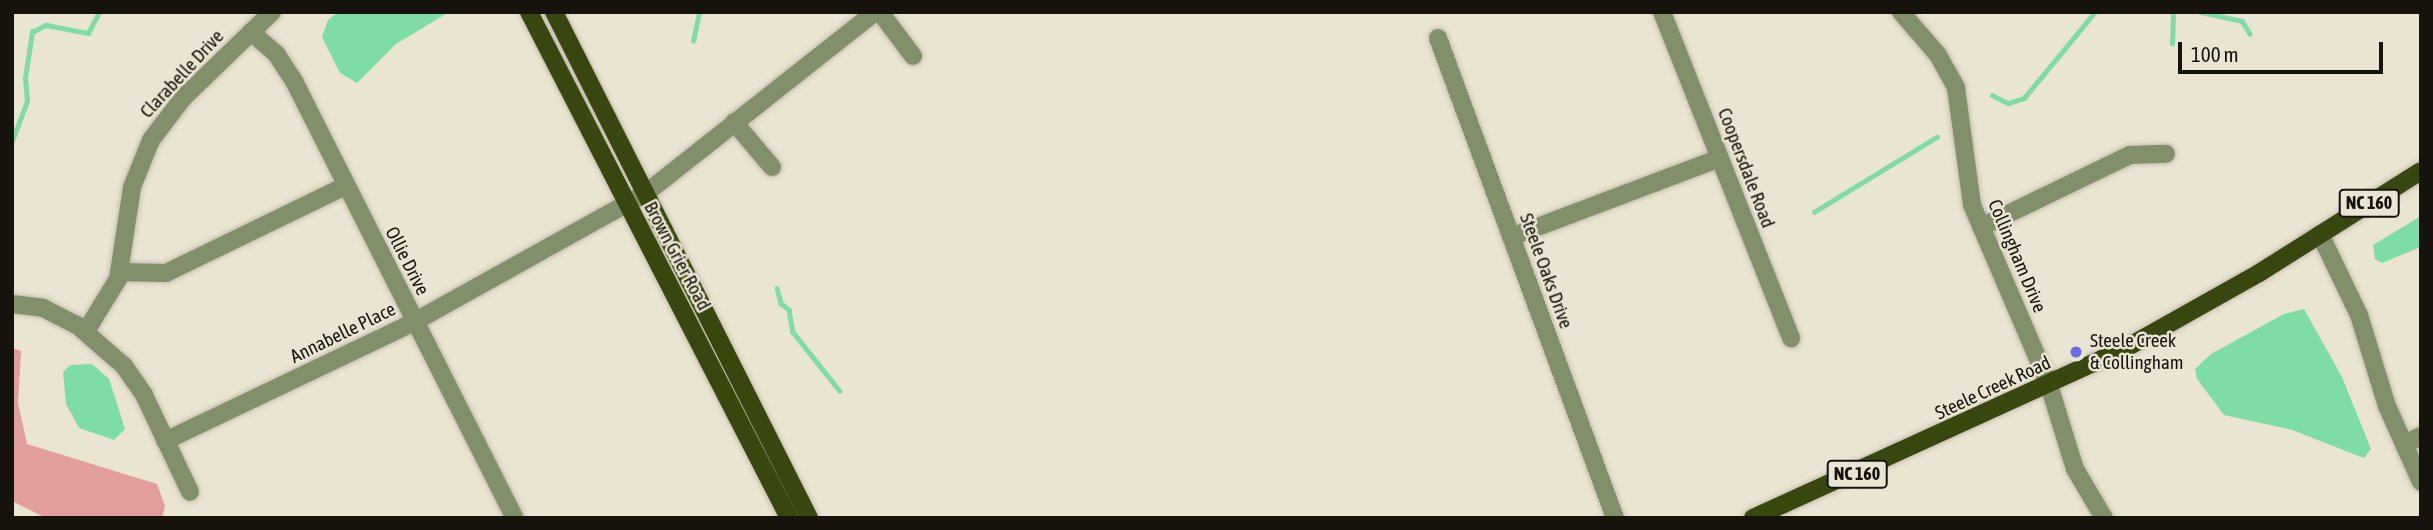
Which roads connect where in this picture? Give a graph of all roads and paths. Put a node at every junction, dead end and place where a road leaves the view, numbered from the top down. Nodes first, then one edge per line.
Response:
1 (272, 12) edge
2 (529, 12) edge
3 (541, 12) edge
4 (554, 12) edge
5 (875, 12) edge
6 (880, 12) edge
7 (1662, 12) edge
8 (1901, 12) edge
9 (251, 32) junction
10 (1438, 38) dead end
11 (571, 46) junction
12 (913, 55) dead end
13 (734, 122) junction
14 (2166, 154) dead end
15 (1720, 158) junction
16 (772, 167) dead end
17 (2421, 170) edge
18 (345, 186) junction
19 (646, 193) junction
20 (626, 203) junction
21 (1982, 227) junction
22 (2320, 234) junction
23 (1511, 237) junction
24 (119, 272) junction
25 (12, 304) edge
26 (414, 322) junction
27 (86, 331) junction
28 (1791, 338) dead end
29 (2049, 385) junction
30 (2421, 436) edge
31 (166, 441) junction
32 (2404, 444) junction
33 (2421, 482) edge
34 (190, 492) dead end
35 (515, 518) edge
36 (789, 518) edge
37 (809, 518) edge
38 (1615, 518) edge
39 (1753, 518) edge
40 (2104, 518) edge

1 - 9 street, Clarabelle Drive
2 - 20 main road, Brown Grier Road
3 - 11 main road
4 - 11 main road, Brown Grier Road
5 - 13 street, Annabelle Place
6 - 12 street
7 - 15 street, Coopersdale Road
8 - 21 street, Collingham Drive
9 - 18 street, Ollie Drive
9 - 24 street, Clarabelle Drive
10 - 23 street, Steele Oaks Drive
11 - 19 main road, Brown Grier Road
13 - 16 street
13 - 19 street, Annabelle Place
14 - 21 street
15 - 23 street
15 - 28 street, Coopersdale Road
17 - 22 main road, Steele Creek Road / NC 160
18 - 24 street
18 - 26 street, Ollie Drive
19 - 20 street, Annabelle Place
19 - 37 main road, Brown Grier Road
20 - 26 street, Annabelle Place
20 - 36 main road, Brown Grier Road
21 - 29 street, Collingham Drive
22 - 29 main road, Steele Creek Road / NC 160
22 - 32 street
23 - 38 street, Steele Oaks Drive
24 - 27 street, Clarabelle Drive
25 - 27 street
26 - 31 street, Annabelle Place
26 - 35 street, Ollie Drive
27 - 31 street
29 - 39 main road, Steele Creek Road / NC 160
29 - 40 street, Collingham Drive
30 - 32 street
31 - 34 street
32 - 33 street

